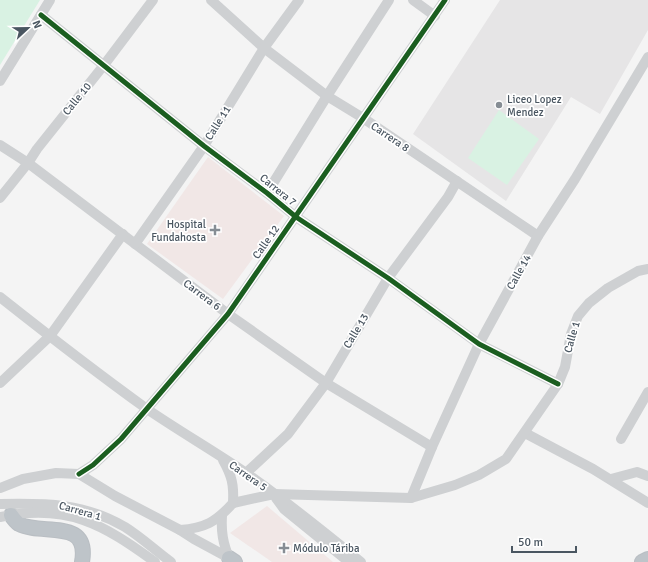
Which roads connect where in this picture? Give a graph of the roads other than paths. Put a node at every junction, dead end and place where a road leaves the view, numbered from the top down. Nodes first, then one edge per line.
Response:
1 (50, 0) edge
2 (153, 0) edge
3 (211, 0) edge
4 (298, 0) edge
5 (389, 0) edge
6 (413, 0) edge
7 (445, 0) edge
8 (41, 15) junction
9 (435, 16) junction
10 (264, 48) junction
11 (648, 57) edge
12 (104, 65) junction
13 (0, 82) edge
14 (327, 96) junction
15 (363, 118) junction
16 (0, 145) edge
17 (204, 146) junction
18 (28, 163) junction
19 (457, 181) junction
20 (267, 192) junction
21 (0, 198) edge
22 (296, 217) junction
23 (123, 234) junction
24 (538, 236) junction
25 (136, 244) junction
26 (648, 269) edge
27 (388, 278) junction
28 (0, 297) edge
29 (228, 314) junction
30 (50, 336) junction
31 (479, 344) junction
32 (0, 383) edge
33 (326, 383) junction
34 (558, 384) junction
35 (648, 392) edge
36 (147, 409) junction
37 (525, 433) junction
38 (621, 439) dead end
39 (432, 447) junction
40 (222, 458) junction
41 (246, 473) junction
42 (79, 474) junction
43 (648, 476) edge
44 (611, 479) junction
45 (0, 488) edge
46 (274, 494) junction
47 (411, 498) junction
48 (233, 503) junction
49 (648, 503) edge
50 (0, 504) edge
51 (5, 516) edge
52 (222, 516) junction
53 (180, 530) junction
54 (648, 558) edge
55 (232, 560) edge
56 (82, 562) edge
57 (155, 562) edge
58 (172, 562) edge
59 (349, 562) edge
60 (361, 562) edge
61 (642, 562) edge

1 - 8 street
2 - 12 street, Calle 10
3 - 10 street, Carrera 8
4 - 10 street, Calle 11
5 - 14 street
6 - 9 street
7 - 9 street, Calle 12
8 - 12 street, Carrera 7
8 - 13 street
9 - 15 street, Calle 12
10 - 14 street, Carrera 8
10 - 17 street, Calle 11
11 - 24 street, Calle 14
12 - 17 street, Carrera 7
12 - 18 street, Calle 10
14 - 15 street, Carrera 8
14 - 20 street
15 - 19 street, Carrera 8
15 - 22 street, Calle 12
16 - 18 street, Carrera 6
17 - 20 street, Carrera 7
17 - 25 street, Calle 11
18 - 21 street, Calle 10
18 - 23 street, Carrera 6
19 - 24 street, Carrera 8
19 - 27 street, Calle 13
20 - 22 street, Carrera 7
22 - 27 street, Carrera 7
22 - 29 street, Calle 12
23 - 25 street, Carrera 6
23 - 30 street
24 - 31 street, Calle 14
25 - 29 street, Carrera 6
26 - 34 street, Calle 1
27 - 31 street, Carrera 7
27 - 33 street, Calle 13
28 - 30 street, Carrera 5
29 - 33 street, Carrera 6
29 - 36 street, Calle 12
30 - 32 street
30 - 36 street, Carrera 5
31 - 34 street, Carrera 7
31 - 39 street, Calle 14
33 - 39 street, Carrera 6
33 - 41 street, Calle 13
34 - 37 street, Calle 1
35 - 38 street
36 - 40 street, Carrera 5
36 - 42 street, Calle 12
37 - 44 street
37 - 47 street, Carrera 5
39 - 47 street, Calle 14
40 - 41 street, Carrera 5
40 - 48 street
41 - 46 street, Carrera 5
42 - 45 street
42 - 53 street
43 - 44 street
44 - 49 street
46 - 47 street, Carrera 5
46 - 48 street
46 - 59 street
46 - 60 street
48 - 52 street
50 - 58 street, Carrera 1
51 - 56 highway
51 - 57 street, Carrera 1
52 - 53 street
52 - 55 street
53 - 55 street
54 - 61 highway

